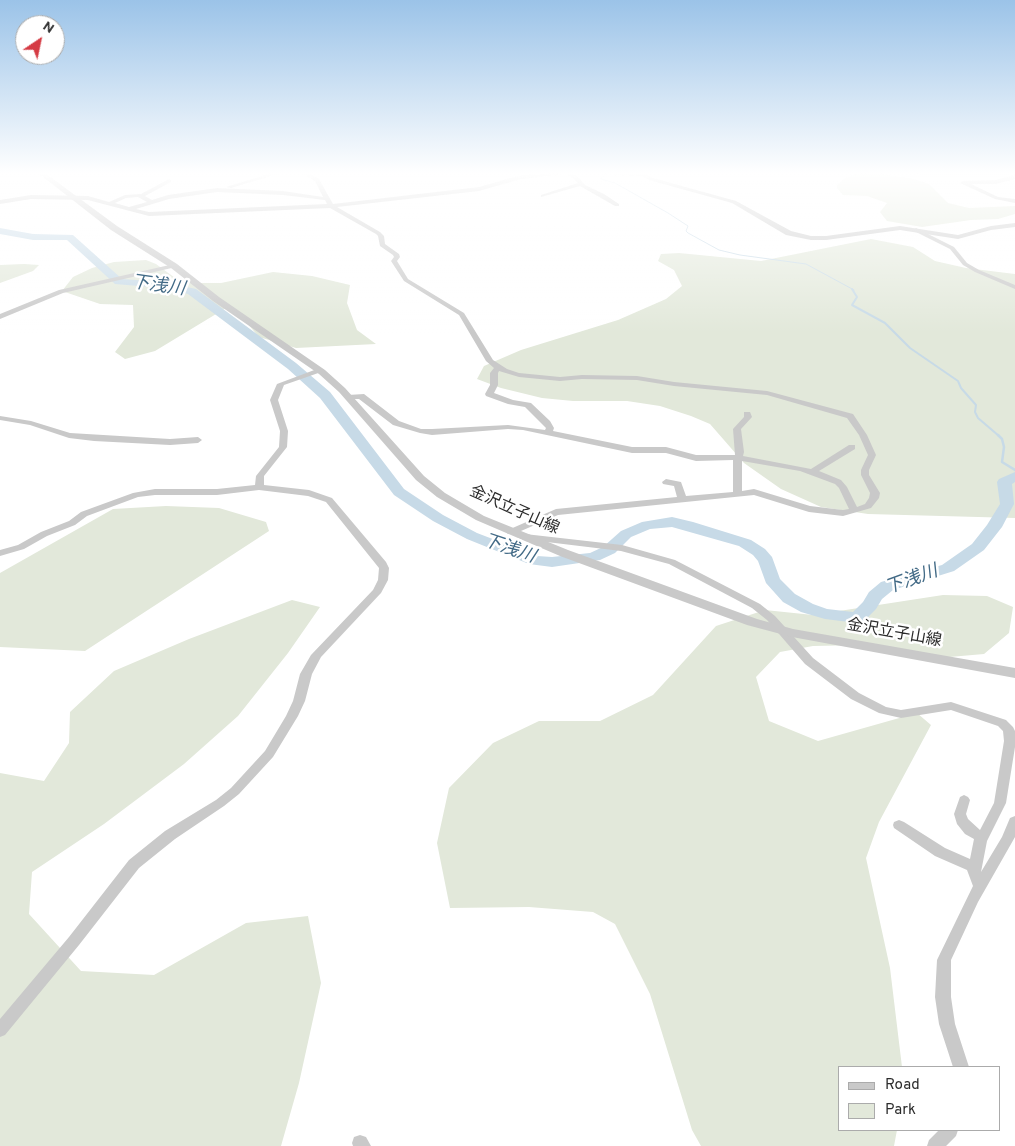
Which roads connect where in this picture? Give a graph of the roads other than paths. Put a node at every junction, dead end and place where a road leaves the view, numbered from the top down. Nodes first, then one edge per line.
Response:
1 (112, 226) edge
2 (369, 226) edge
3 (777, 226) edge
4 (1004, 226) edge
5 (916, 230) junction
6 (174, 266) junction
7 (1015, 288) edge
8 (0, 317) edge
9 (498, 368) junction
10 (320, 371) junction
11 (348, 397) junction
12 (747, 414) dead end
13 (0, 418) edge
14 (548, 433) junction
15 (198, 440) dead end
16 (852, 447) dead end
17 (738, 458) junction
18 (812, 472) junction
19 (666, 482) dead end
20 (259, 487) junction
21 (738, 493) junction
22 (682, 499) junction
23 (854, 512) junction
24 (511, 532) junction
25 (525, 537) junction
26 (0, 552) edge
27 (783, 630) junction
28 (1015, 673) edge
29 (964, 800) dead end
30 (1015, 821) edge
31 (899, 825) dead end
32 (981, 837) junction
33 (975, 866) junction
34 (981, 884) junction
35 (0, 1030) edge
36 (961, 1066) edge
37 (949, 1131) edge
38 (935, 1146) edge

1 - 6 street, 金沢立子山線
2 - 9 street
3 - 5 street
4 - 5 street
5 - 7 street
6 - 8 street
6 - 10 street, 金沢立子山線
9 - 14 street
9 - 23 street
10 - 11 street, 金沢立子山線
10 - 20 street
11 - 14 street
11 - 24 street, 金沢立子山線
12 - 17 street
13 - 15 street
14 - 17 street
16 - 18 street
17 - 18 street
17 - 21 street
18 - 23 street
19 - 22 street
20 - 26 street
20 - 35 street
21 - 22 street
21 - 23 street
22 - 24 street
24 - 25 street, 金沢立子山線
25 - 27 street, 金沢立子山線
25 - 27 street
27 - 28 street, 金沢立子山線
27 - 32 street
29 - 32 street
30 - 34 street
31 - 33 street
32 - 33 street
33 - 34 street
34 - 36 street
37 - 38 street

